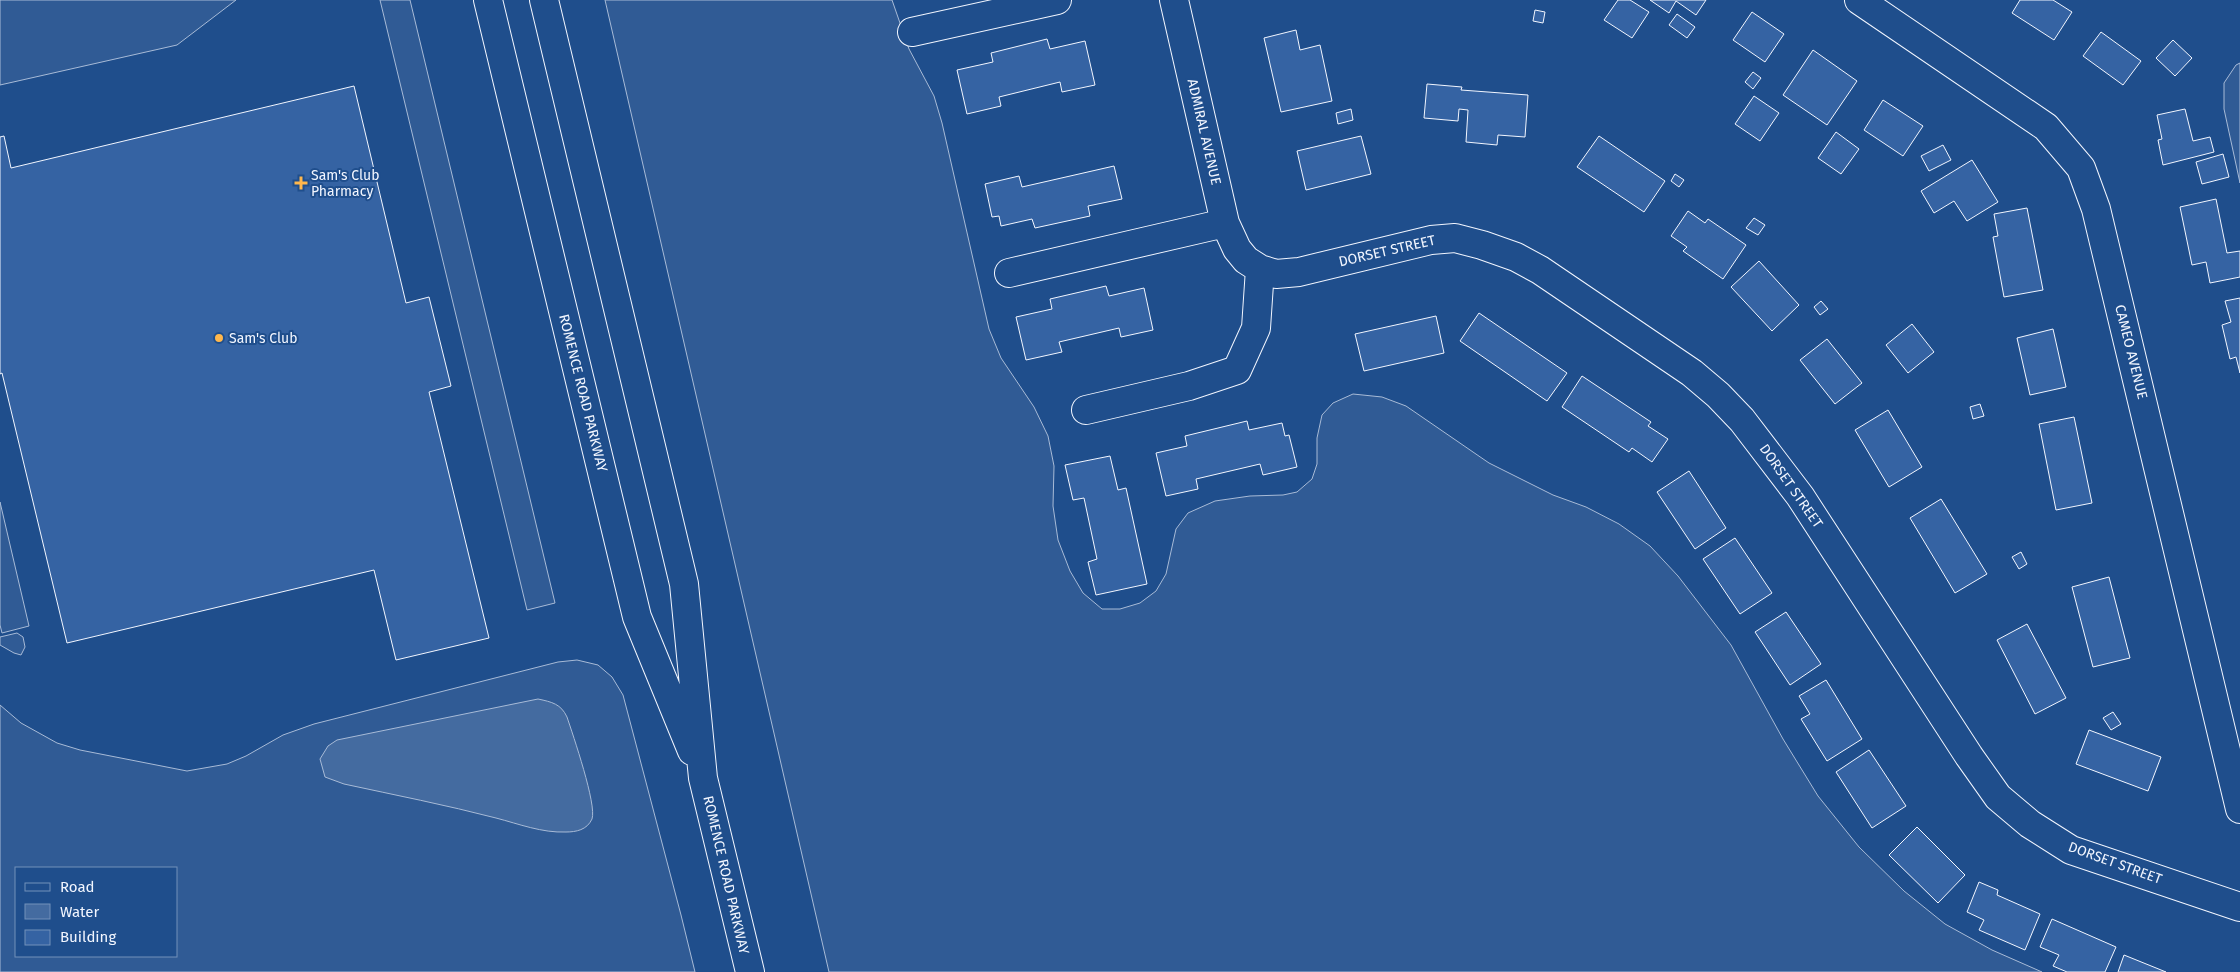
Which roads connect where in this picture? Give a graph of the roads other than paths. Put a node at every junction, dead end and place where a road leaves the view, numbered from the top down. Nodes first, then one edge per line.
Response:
1 (488, 0) edge
2 (544, 0) edge
3 (1057, 0) edge
4 (1174, 0) edge
5 (1860, 0) edge
6 (912, 32) dead end
7 (1225, 223) junction
8 (1253, 265) junction
9 (1009, 273) dead end
10 (1086, 410) dead end
11 (703, 778) junction
12 (2240, 809) edge
13 (2240, 906) edge
14 (750, 972) edge

1 - 11 street, ROMENCE ROAD PARKWAY
2 - 11 street, ROMENCE ROAD PARKWAY
3 - 6 street
4 - 7 street, ADMIRAL AVENUE
5 - 12 street, CAMEO AVENUE
7 - 8 street, ADMIRAL AVENUE
7 - 9 street
8 - 10 street
8 - 13 street, DORSET STREET
11 - 14 street, ROMENCE ROAD PARKWAY

